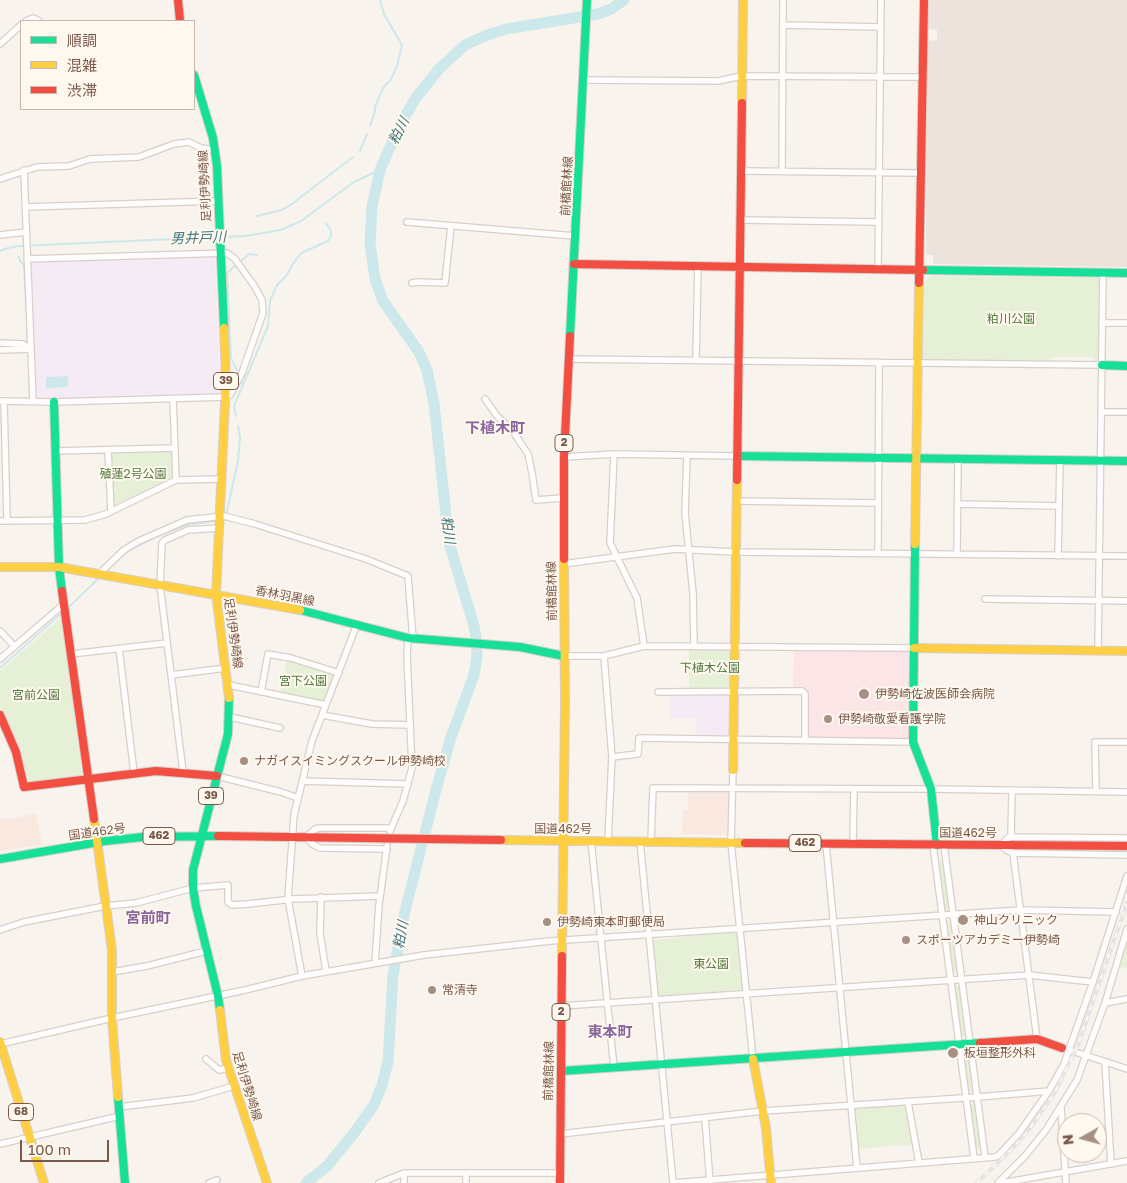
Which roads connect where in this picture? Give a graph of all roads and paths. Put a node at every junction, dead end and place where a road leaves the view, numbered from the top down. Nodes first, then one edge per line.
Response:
1 (178, 0) edge
2 (587, 0) edge
3 (743, 0) edge
4 (783, 0) edge
5 (881, 0) edge
6 (924, 0) edge
7 (180, 20) edge
8 (20, 26) edge
9 (783, 26) junction
10 (881, 27) junction
11 (0, 44) edge
12 (742, 76) junction
13 (782, 76) junction
14 (880, 77) junction
15 (924, 77) junction
16 (195, 78) edge
17 (584, 80) junction
18 (215, 150) junction
19 (24, 170) junction
20 (741, 171) junction
21 (782, 171) junction
22 (879, 173) junction
23 (920, 173) junction
24 (0, 179) edge
25 (218, 201) junction
26 (25, 207) junction
27 (740, 220) junction
28 (407, 222) dead end
29 (878, 222) junction
30 (451, 226) junction
31 (26, 232) junction
32 (0, 235) edge
33 (576, 236) junction
34 (220, 249) junction
35 (27, 259) junction
36 (574, 264) junction
37 (698, 265) junction
38 (740, 266) junction
39 (878, 269) junction
40 (919, 270) junction
41 (1103, 272) junction
42 (1127, 273) edge
43 (412, 283) dead end
44 (1102, 323) junction
45 (1127, 324) edge
46 (0, 343) edge
47 (31, 349) junction
48 (0, 350) edge
49 (568, 359) junction
50 (696, 360) junction
51 (738, 361) junction
52 (879, 362) junction
53 (917, 363) junction
54 (1102, 366) junction
55 (1127, 366) edge
56 (225, 397) junction
57 (173, 398) junction
58 (485, 399) dead end
59 (2, 401) edge
60 (33, 401) junction
61 (54, 402) junction
62 (1101, 412) junction
63 (1127, 412) edge
64 (175, 448) junction
65 (108, 450) junction
66 (55, 451) junction
67 (614, 454) junction
68 (687, 455) junction
69 (737, 456) junction
70 (564, 458) junction
71 (879, 458) junction
72 (916, 458) junction
73 (958, 459) junction
74 (1060, 460) junction
75 (1101, 460) junction
76 (1127, 461) edge
77 (176, 480) junction
78 (221, 480) junction
79 (563, 498) junction
80 (736, 501) junction
81 (878, 503) junction
82 (958, 504) junction
83 (1059, 506) junction
84 (111, 511) junction
85 (58, 520) junction
86 (221, 520) junction
87 (3, 521) edge
88 (690, 549) junction
89 (736, 552) junction
90 (878, 553) junction
91 (915, 553) junction
92 (957, 554) junction
93 (616, 556) junction
94 (1058, 556) junction
95 (1099, 556) junction
96 (1127, 556) edge
97 (563, 564) junction
98 (0, 567) edge
99 (59, 567) junction
100 (101, 575) junction
101 (160, 585) junction
102 (216, 594) junction
103 (985, 599) dead end
104 (1099, 600) junction
105 (1127, 601) edge
106 (65, 609) junction
107 (358, 624) junction
108 (0, 631) edge
109 (411, 639) junction
110 (167, 643) junction
111 (14, 646) junction
112 (644, 646) junction
113 (694, 646) junction
114 (734, 646) junction
115 (119, 648) junction
116 (914, 648) junction
117 (1098, 651) junction
118 (1127, 651) edge
119 (71, 654) junction
120 (564, 656) junction
121 (604, 656) junction
122 (0, 659) edge
123 (226, 668) junction
124 (339, 673) junction
125 (171, 675) junction
126 (229, 686) junction
127 (260, 692) junction
128 (658, 692) dead end
129 (734, 692) junction
130 (326, 705) junction
131 (0, 715) edge
132 (322, 715) junction
133 (230, 717) junction
134 (410, 725) junction
135 (280, 728) dead end
136 (734, 740) junction
137 (805, 740) junction
138 (913, 742) junction
139 (1127, 742) edge
140 (612, 757) junction
141 (733, 770) joint
142 (183, 772) junction
143 (134, 773) junction
144 (217, 776) junction
145 (88, 779) junction
146 (302, 780) junction
147 (408, 784) junction
148 (732, 788) junction
149 (854, 789) junction
150 (931, 789) junction
151 (1012, 791) junction
152 (1096, 791) junction
153 (1127, 792) edge
154 (298, 798) junction
155 (200, 836) junction
156 (293, 837) junction
157 (306, 837) junction
158 (1011, 837) junction
159 (1127, 838) edge
160 (563, 840) junction
161 (591, 840) junction
162 (608, 840) junction
163 (640, 841) junction
164 (651, 841) junction
165 (96, 842) junction
166 (731, 842) junction
167 (826, 844) junction
168 (853, 844) junction
169 (938, 845) junction
170 (1001, 845) junction
171 (1127, 846) edge
172 (1013, 853) junction
173 (1127, 855) edge
174 (0, 859) edge
175 (1127, 876) edge
176 (193, 888) junction
177 (380, 896) junction
178 (321, 897) junction
179 (288, 899) junction
180 (105, 906) junction
181 (1020, 910) junction
182 (1116, 912) junction
183 (954, 915) junction
184 (943, 916) junction
185 (834, 924) junction
186 (740, 929) junction
187 (1127, 929) edge
188 (0, 930) edge
189 (648, 935) junction
190 (601, 939) junction
191 (562, 941) junction
192 (206, 951) junction
193 (377, 963) junction
194 (326, 971) junction
195 (112, 972) junction
196 (1029, 975) junction
197 (302, 976) junction
198 (950, 979) junction
199 (962, 979) junction
200 (1093, 982) junction
201 (840, 988) junction
202 (746, 994) junction
203 (218, 996) junction
204 (1127, 999) edge
205 (655, 1000) junction
206 (608, 1003) junction
207 (1105, 1003) junction
208 (561, 1006) junction
209 (112, 1018) junction
210 (1037, 1039) junction
211 (0, 1043) edge
212 (971, 1044) junction
213 (959, 1045) junction
214 (1065, 1049) junction
215 (846, 1052) junction
216 (1087, 1057) junction
217 (206, 1059) dead end
218 (753, 1059) junction
219 (1105, 1062) junction
220 (662, 1064) junction
221 (228, 1068) junction
222 (614, 1068) junction
223 (1127, 1069) edge
224 (560, 1071) junction
225 (234, 1086) junction
226 (1049, 1091) junction
227 (978, 1097) junction
228 (966, 1098) junction
229 (908, 1102) junction
230 (851, 1106) junction
231 (119, 1107) junction
232 (1061, 1108) junction
233 (763, 1111) junction
234 (120, 1116) junction
235 (705, 1118) junction
236 (668, 1122) junction
237 (560, 1134) junction
238 (29, 1136) junction
239 (0, 1144) edge
240 (985, 1157) junction
241 (974, 1158) junction
242 (1127, 1161) edge
243 (919, 1163) junction
244 (1111, 1164) junction
245 (857, 1168) junction
246 (1065, 1172) junction
247 (404, 1173) junction
248 (466, 1173) junction
249 (560, 1173) junction
250 (770, 1174) junction
251 (217, 1180) dead end
252 (710, 1181) edge
253 (44, 1183) edge
254 (125, 1183) edge
255 (209, 1183) edge
256 (267, 1183) edge
257 (379, 1183) edge
258 (404, 1183) edge
259 (466, 1183) edge
260 (560, 1183) edge
261 (771, 1183) edge
262 (998, 1183) edge
263 (1002, 1183) edge
264 (1066, 1183) edge

1 - 7 main road
2 - 17 main road, 前橋館林線 / 2
3 - 12 main road
4 - 9 street
5 - 10 street
6 - 15 main road
8 - 11 street
9 - 10 street
9 - 13 street
10 - 14 street
12 - 13 street
12 - 17 street
12 - 20 main road
13 - 14 street
13 - 21 street
14 - 15 street
14 - 22 street
15 - 23 main road
16 - 18 main road, 足利伊勢崎線 / 39
17 - 33 main road, 前橋館林線 / 2
18 - 19 street
18 - 25 main road, 足利伊勢崎線 / 39
19 - 24 street
19 - 26 street
20 - 21 street
20 - 27 main road
21 - 22 street
22 - 23 street
22 - 29 street
23 - 40 main road
25 - 26 street
25 - 34 main road, 足利伊勢崎線 / 39
26 - 31 street
27 - 29 street
27 - 38 main road
28 - 30 street
29 - 39 street
30 - 33 street
30 - 43 street
31 - 32 street
31 - 35 street
33 - 36 main road, 前橋館林線 / 2
34 - 35 street
34 - 56 main road, 足利伊勢崎線 / 39
34 - 56 street
35 - 47 street
36 - 37 main road
36 - 49 main road, 前橋館林線 / 2
37 - 38 main road
37 - 50 street
38 - 39 main road
38 - 51 main road
39 - 40 main road
40 - 41 main road
40 - 53 main road
41 - 42 main road
41 - 44 street
44 - 45 street
44 - 54 street
46 - 47 street
47 - 48 street
47 - 60 street
49 - 50 street
49 - 70 main road, 前橋館林線 / 2
50 - 51 street
51 - 52 street
51 - 69 main road
52 - 53 street
52 - 71 street
53 - 54 street
53 - 72 main road
54 - 55 main road
54 - 62 street
56 - 57 street
56 - 78 main road, 足利伊勢崎線 / 39
57 - 61 street
57 - 64 street
58 - 79 street
59 - 60 street
59 - 87 street
60 - 61 street
61 - 66 main road
62 - 63 street
62 - 75 street
64 - 65 street
64 - 77 street
65 - 66 street
65 - 84 street
66 - 85 main road
67 - 68 street
67 - 70 street
67 - 93 street
68 - 69 street
68 - 88 street
69 - 71 main road
69 - 80 main road
70 - 79 main road, 前橋館林線 / 2
71 - 72 main road
71 - 81 street
72 - 73 main road
72 - 91 main road
73 - 74 main road
73 - 82 street
74 - 75 main road
74 - 83 street
75 - 76 main road
75 - 95 street
77 - 78 street
77 - 84 street
78 - 86 main road, 足利伊勢崎線 / 39
79 - 97 main road, 前橋館林線 / 2
80 - 81 street
80 - 89 main road
81 - 90 street
82 - 83 street
82 - 92 street
83 - 94 street
84 - 85 street
85 - 87 street
85 - 99 main road
86 - 100 street
86 - 101 street
86 - 102 main road, 足利伊勢崎線 / 39
86 - 109 street
88 - 89 street
88 - 93 street
88 - 113 street
89 - 90 street
89 - 114 main road
90 - 91 street
91 - 92 street
91 - 116 main road
92 - 94 street
93 - 97 street
93 - 112 street
94 - 95 street
95 - 96 street
95 - 104 street
97 - 120 main road, 前橋館林線 / 2
98 - 99 main road, 香林羽黒線
99 - 100 main road, 香林羽黒線
99 - 106 main road
100 - 101 main road, 香林羽黒線
101 - 102 main road, 香林羽黒線
101 - 110 street
102 - 107 main road, 香林羽黒線
102 - 123 main road, 足利伊勢崎線 / 39
103 - 104 street
104 - 105 street
104 - 117 street
106 - 111 street
106 - 119 main road
107 - 109 main road, 香林羽黒線
107 - 124 street
108 - 111 street
109 - 120 main road, 香林羽黒線
109 - 134 street
110 - 115 street
110 - 125 street
111 - 122 street
112 - 113 street
112 - 121 street
113 - 114 street
114 - 116 street
114 - 129 main road
115 - 119 street
115 - 143 street
116 - 117 main road
116 - 138 main road
117 - 118 main road
119 - 145 main road
120 - 121 street
120 - 160 main road, 前橋館林線 / 2
121 - 140 street
123 - 125 street
123 - 126 main road, 足利伊勢崎線 / 39
124 - 127 street
124 - 130 street
125 - 142 street
126 - 127 street
126 - 133 main road, 足利伊勢崎線 / 39
127 - 130 street
128 - 129 street
129 - 136 main road
129 - 137 street
130 - 132 street
131 - 145 main road
132 - 134 street
132 - 146 street
133 - 135 street
133 - 144 main road, 足利伊勢崎線 / 39
134 - 147 street
136 - 137 street
136 - 140 street
136 - 141 main road
137 - 138 street
138 - 150 main road
139 - 152 street
140 - 162 street
141 - 148 street
142 - 143 main road
142 - 144 main road
143 - 145 main road
144 - 154 street
144 - 155 main road, 足利伊勢崎線 / 39
145 - 165 main road
146 - 147 street
146 - 154 street
147 - 157 street
148 - 149 street
148 - 164 street
148 - 166 street
149 - 150 street
149 - 168 street
150 - 151 street
150 - 169 main road
151 - 152 street
151 - 158 street
152 - 153 street
154 - 156 street
155 - 156 main road, 国道462号 / 462
155 - 165 main road, 国道462号 / 462
155 - 176 main road, 足利伊勢崎線 / 39
156 - 157 main road, 国道462号 / 462
156 - 179 street
157 - 160 main road, 国道462号 / 462
157 - 177 street
158 - 159 street
158 - 170 street
160 - 161 main road, 国道462号 / 462
160 - 191 main road, 前橋館林線 / 2
161 - 162 main road, 国道462号 / 462
161 - 190 street
162 - 163 main road, 国道462号 / 462
163 - 164 main road, 国道462号 / 462
163 - 189 street
164 - 166 main road, 国道462号 / 462
165 - 174 main road, 国道462号 / 462
165 - 180 main road
166 - 167 main road, 国道462号 / 462
166 - 186 street
167 - 168 main road, 国道462号 / 462
167 - 185 street
168 - 169 main road, 国道462号 / 462
169 - 170 main road, 国道462号 / 462
169 - 183 street
169 - 184 street
170 - 171 main road, 国道462号 / 462
170 - 172 street
172 - 173 street
172 - 181 street
175 - 182 street
176 - 179 street
176 - 180 street
176 - 192 main road, 足利伊勢崎線 / 39
177 - 178 street
177 - 193 street
178 - 179 street
178 - 194 street
179 - 197 street
180 - 188 street
180 - 195 main road
181 - 182 street
181 - 183 street
181 - 196 street
182 - 200 street
183 - 184 street
183 - 199 street
184 - 185 street
184 - 198 street
185 - 186 street
185 - 201 street
186 - 189 street
186 - 202 street
187 - 207 street
189 - 190 street
189 - 205 street
190 - 191 street
190 - 206 street
191 - 193 street
191 - 208 main road, 前橋館林線 / 2
192 - 195 street
192 - 203 main road, 足利伊勢崎線 / 39
193 - 194 street
194 - 197 street
195 - 209 main road
196 - 199 street
196 - 200 street
196 - 210 street
197 - 203 street
198 - 199 street
198 - 201 street
198 - 213 street
199 - 212 street
200 - 214 street
201 - 202 street
201 - 215 street
202 - 205 street
202 - 218 street
203 - 209 street
203 - 221 main road, 足利伊勢崎線 / 39
204 - 207 street
205 - 206 street
205 - 220 street
206 - 208 street
206 - 222 street
207 - 216 street
208 - 224 main road, 前橋館林線 / 2
209 - 211 street
209 - 231 main road
210 - 212 main road
210 - 214 main road
211 - 238 main road, 68
212 - 213 main road
212 - 227 street
213 - 215 main road
213 - 228 street
214 - 216 street
214 - 226 street
215 - 218 main road
215 - 230 street
216 - 219 street
216 - 232 street
217 - 221 street
218 - 220 main road
218 - 233 main road
219 - 223 street
219 - 244 street
220 - 222 main road
220 - 236 street
221 - 225 main road, 足利伊勢崎線 / 39
222 - 224 main road
224 - 237 main road, 前橋館林線 / 2
225 - 231 street
225 - 256 main road, 足利伊勢崎線 / 39
226 - 227 street
226 - 240 street
227 - 228 street
227 - 240 street
228 - 229 street
228 - 241 street
229 - 230 street
229 - 243 street
230 - 233 street
230 - 245 street
231 - 234 main road
232 - 246 street
232 - 262 street
233 - 235 street
233 - 250 main road
234 - 238 street
234 - 254 main road
235 - 236 street
235 - 252 street
236 - 237 street
236 - 252 street
237 - 249 main road, 前橋館林線 / 2
238 - 239 street
238 - 253 main road, 68
240 - 241 street
241 - 243 street
242 - 244 street
243 - 245 street
244 - 246 street
245 - 250 street
246 - 263 street
246 - 264 street
247 - 248 street
247 - 257 street
247 - 258 street
248 - 249 street
248 - 259 street
249 - 260 main road, 前橋館林線 / 2
250 - 252 street
250 - 261 main road
251 - 255 street

